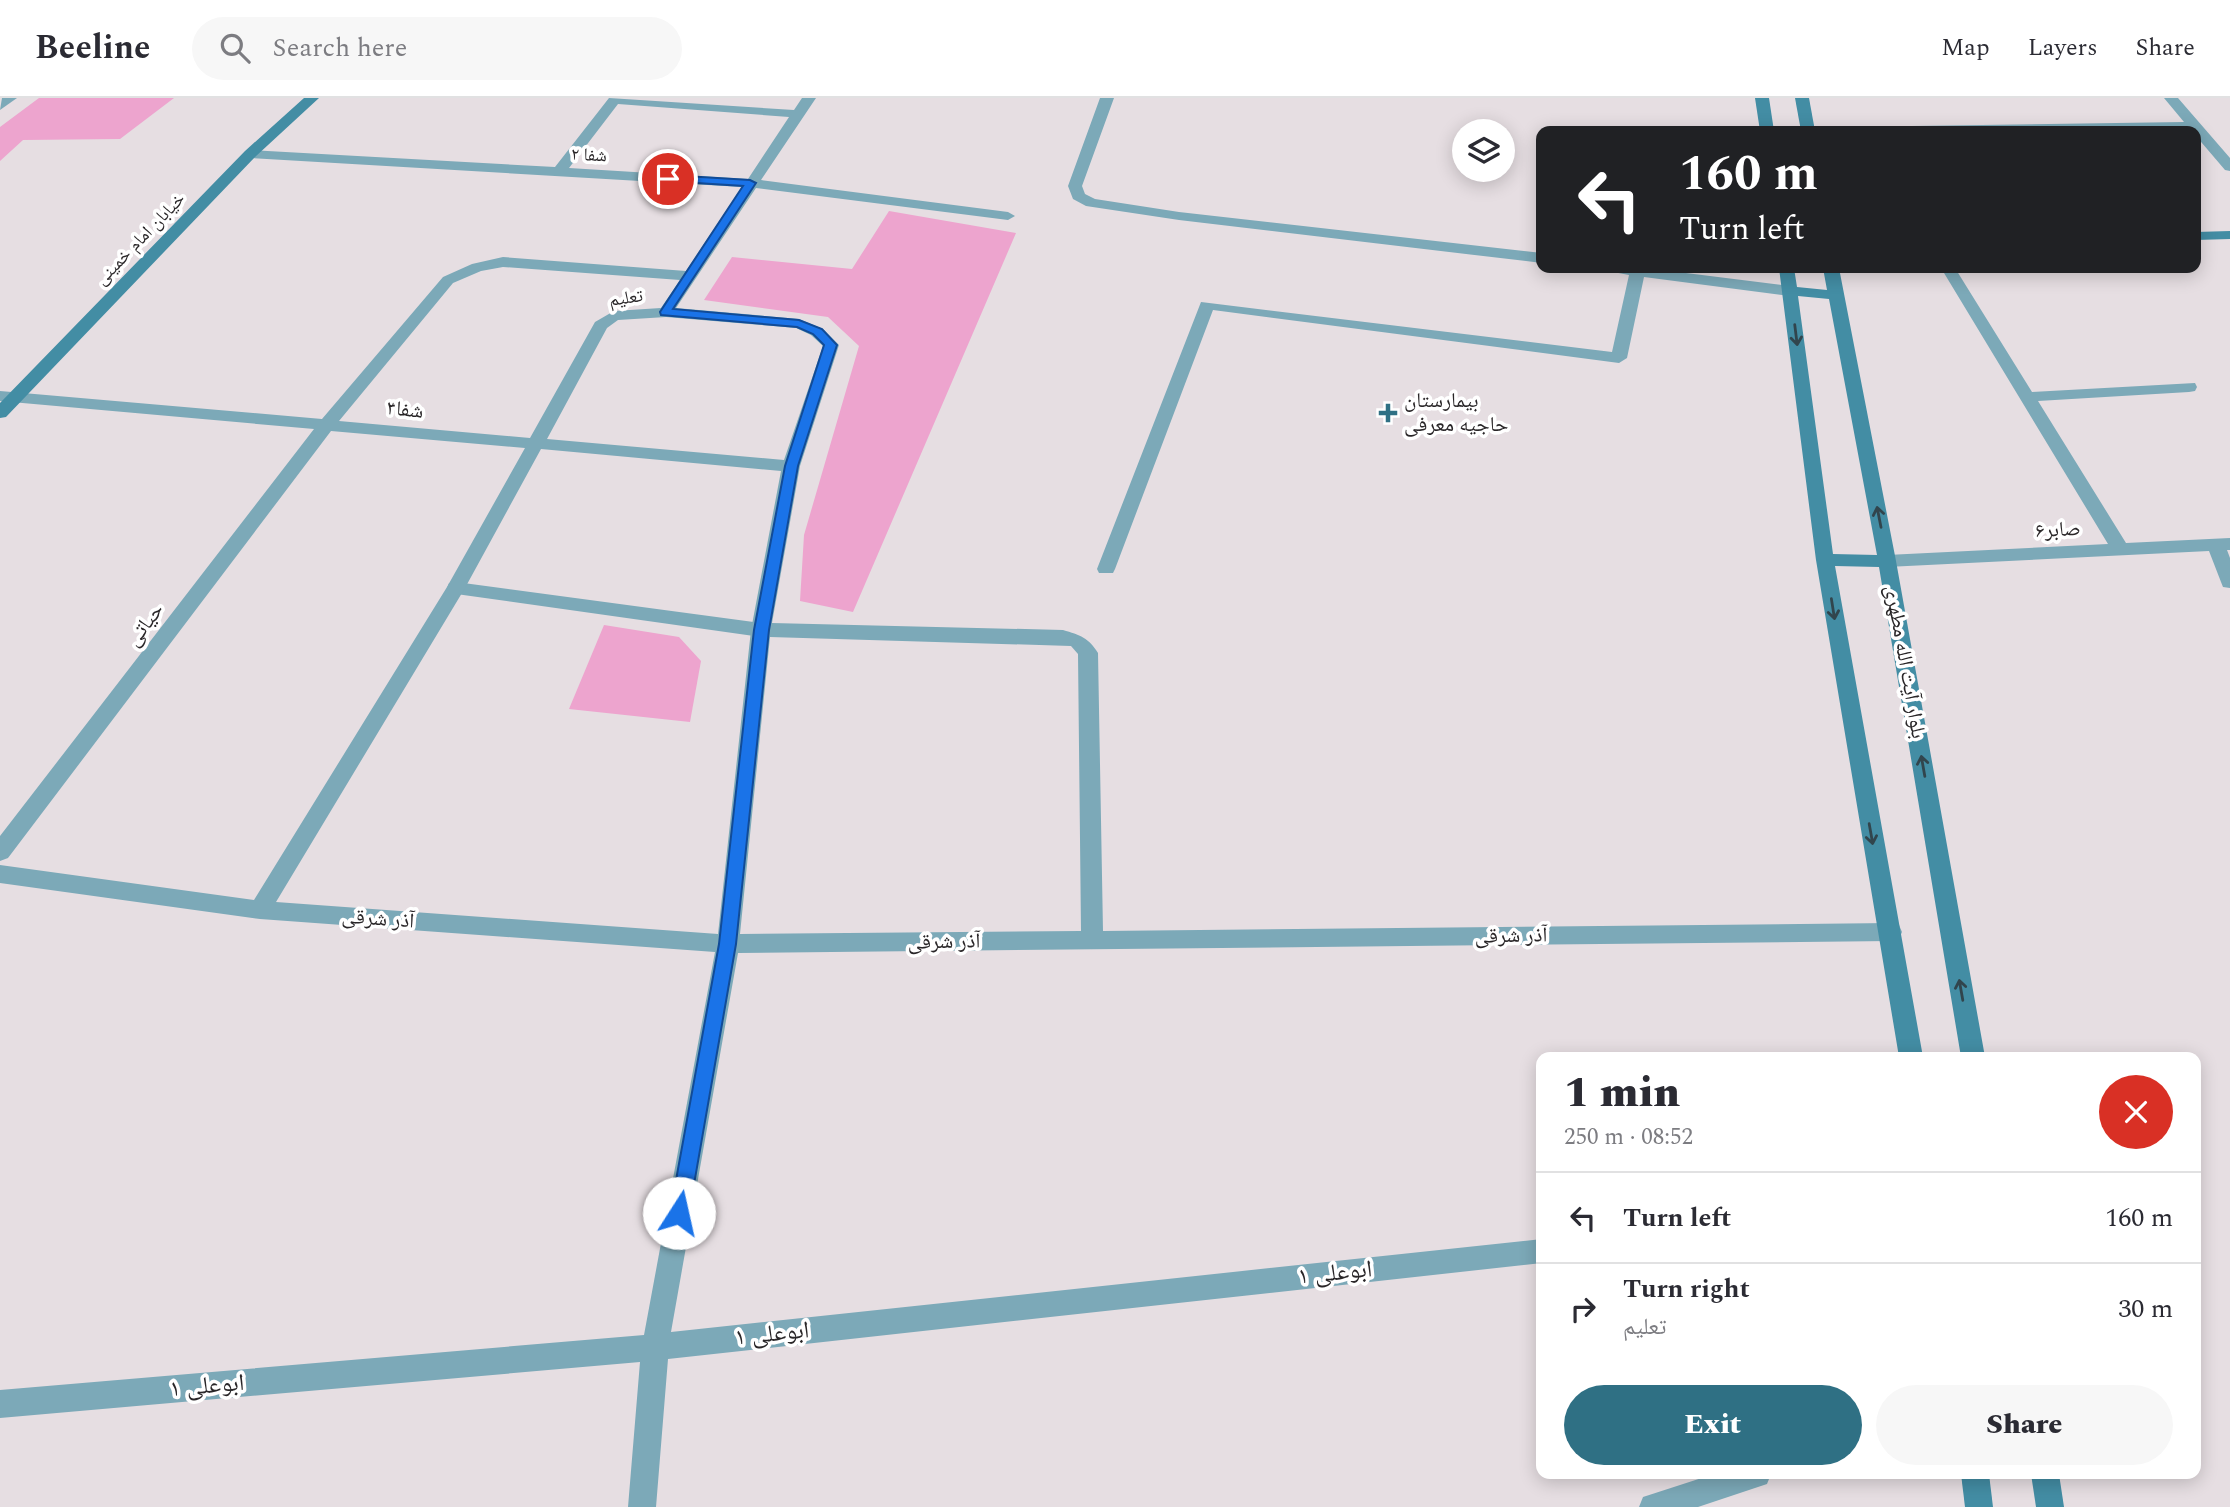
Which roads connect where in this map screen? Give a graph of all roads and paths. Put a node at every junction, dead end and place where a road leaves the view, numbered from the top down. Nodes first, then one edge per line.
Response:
1 (10, 98) edge
2 (312, 98) edge
3 (809, 98) edge
4 (1107, 98) edge
5 (1762, 98) edge
6 (1802, 98) edge
7 (2171, 98) edge
8 (0, 106) edge
9 (798, 114) junction
10 (1766, 126) edge
11 (1807, 126) edge
12 (2195, 126) edge
13 (2201, 133) edge
14 (250, 154) junction
15 (2230, 167) edge
16 (559, 172) junction
17 (750, 183) junction
18 (1007, 216) dead end
19 (2230, 234) edge
20 (2201, 236) edge
21 (1536, 257) edge
22 (1637, 273) edge
23 (1652, 273) edge
24 (1788, 273) edge
25 (1832, 273) edge
26 (1951, 273) edge
27 (690, 276) junction
28 (1790, 291) junction
29 (1836, 295) junction
30 (666, 312) junction
31 (2189, 387) dead end
32 (7, 396) edge
33 (2028, 397) junction
34 (0, 412) edge
35 (326, 425) junction
36 (534, 446) junction
37 (792, 466) junction
38 (2223, 544) edge
39 (2121, 550) junction
40 (1825, 560) junction
41 (1887, 561) junction
42 (1106, 569) dead end
43 (2230, 582) edge
44 (456, 588) junction
45 (761, 630) junction
46 (0, 852) edge
47 (0, 874) edge
48 (260, 910) junction
49 (1891, 932) junction
50 (1092, 940) junction
51 (728, 944) junction
52 (1910, 1052) edge
53 (1972, 1052) edge
54 (1536, 1252) edge
55 (655, 1347) junction
56 (0, 1404) edge
57 (1741, 1479) edge
58 (1976, 1479) edge
59 (2046, 1479) edge
60 (642, 1507) edge
61 (1653, 1507) edge
62 (1979, 1507) edge
63 (2050, 1507) edge

1 - 8 street
2 - 14 street, خیابان امام خمینی
3 - 9 street, تعلیم
4 - 21 street
5 - 10 street
6 - 11 street
7 - 12 street
9 - 16 street
9 - 17 street, تعلیم
13 - 15 street
14 - 16 street, شفا ۲
14 - 32 street, خیابان امام خمینی
16 - 17 street, شفا ۲
17 - 18 street, شفا ۲
17 - 27 street, تعلیم
19 - 20 street
22 - 42 street
23 - 28 street
24 - 28 street
25 - 29 street, بلوار آیت الله مطهری
26 - 33 street
27 - 30 street, تعلیم
27 - 35 street, حیاتی
28 - 29 street
28 -> 40 street
41 -> 29 street, بلوار آیت الله مطهری
30 - 36 street, تعلیم
30 - 37 street
31 - 33 street
32 - 34 street, خیابان امام خمینی
32 - 35 street, شفا۳
33 - 39 street
35 - 36 street, شفا۳
35 - 46 street, حیاتی
36 - 37 street, شفا۳
36 - 44 street
37 - 45 street
38 - 39 street, صابر۶
38 - 43 street
39 - 41 street, صابر۶
40 - 41 street
40 -> 49 street
53 -> 41 street, بلوار آیت الله مطهری
44 - 45 street
44 - 48 street
45 - 50 street
45 - 51 street
47 - 48 street, آذر شرقی
48 - 51 street, آذر شرقی
49 - 50 street, آذر شرقی
49 - 52 street
50 - 51 street, آذر شرقی
51 - 55 street
54 - 55 street, ابوعلی ۱
55 - 56 street, ابوعلی ۱
55 - 60 street
57 - 61 street
58 - 62 street
59 - 63 street

